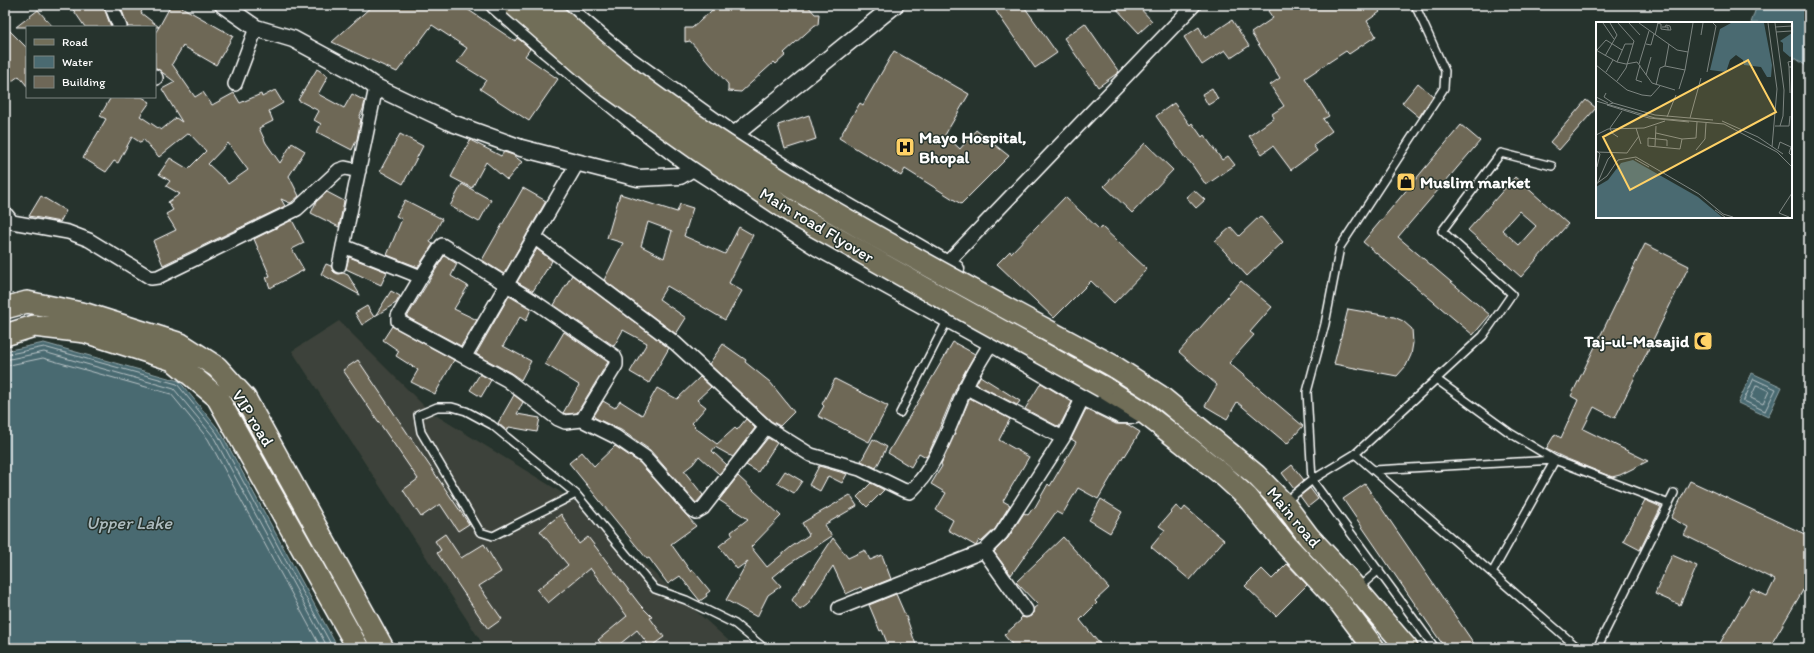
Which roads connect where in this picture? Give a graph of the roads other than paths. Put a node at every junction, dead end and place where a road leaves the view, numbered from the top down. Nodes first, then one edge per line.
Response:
1 (111, 5) edge
2 (223, 5) edge
3 (494, 5) edge
4 (514, 5) edge
5 (544, 5) edge
6 (563, 5) edge
7 (895, 5) edge
8 (1194, 5) edge
9 (1415, 5) edge
10 (120, 26) edge
11 (256, 28) junction
12 (235, 84) dead end
13 (376, 87) junction
14 (734, 135) junction
15 (578, 162) junction
16 (1552, 166) dead end
17 (693, 168) junction
18 (359, 171) junction
19 (7, 219) edge
20 (534, 237) junction
21 (344, 246) junction
22 (946, 264) junction
23 (340, 266) dead end
24 (421, 277) junction
25 (506, 286) junction
26 (5, 308) edge
27 (948, 319) junction
28 (5, 335) edge
29 (991, 343) junction
30 (465, 356) junction
31 (1436, 380) junction
32 (966, 387) junction
33 (1083, 397) junction
34 (1166, 401) junction
35 (1143, 412) junction
36 (900, 413) dead end
37 (582, 420) junction
38 (766, 427) junction
39 (1063, 438) junction
40 (1356, 454) junction
41 (1555, 460) junction
42 (1374, 470) junction
43 (1312, 480) junction
44 (1674, 492) dead end
45 (576, 494) junction
46 (1284, 503) junction
47 (1668, 504) junction
48 (984, 551) junction
49 (1379, 570) junction
50 (1492, 573) junction
51 (1357, 589) junction
52 (839, 608) dead end
53 (1026, 610) dead end
54 (358, 648) edge
55 (383, 648) edge
56 (764, 648) edge
57 (1374, 648) edge
58 (1407, 648) edge
59 (1435, 648) edge
60 (1578, 648) edge
61 (1597, 648) edge

1 - 10 street
2 - 11 street
3 - 17 street
4 - 35 main road, Main road Flyover, bridge
5 - 34 main road, Main road Flyover, bridge
6 - 14 street
7 - 14 street
8 - 22 street
9 - 43 lane
11 - 12 street
11 - 13 street
13 - 15 street
13 - 18 street
14 - 17 street
14 - 22 street
15 - 17 street
15 - 20 street
16 - 31 lane
17 - 27 street
18 - 19 street
18 - 21 street
20 - 25 street
20 - 38 street
21 - 23 street
21 - 24 street
22 - 34 street
24 - 25 street
24 - 30 street
25 - 30 street
25 - 37 street
26 - 55 main road, VIP road
27 - 29 street
27 - 36 lane
28 - 54 main road, VIP road
29 - 32 street
29 - 33 street
30 - 37 street
31 - 40 lane
31 - 41 lane
32 - 38 street
32 - 39 street
33 - 35 street
33 - 39 street
34 - 46 main road, Main road
35 - 57 main road, Main road
37 - 38 street
39 - 48 street
40 - 42 lane
40 - 43 lane
41 - 42 lane
41 - 47 lane
41 - 50 lane
42 - 50 lane
43 - 46 lane
43 - 49 lane
44 - 47 lane
45 - 45 lane
45 - 56 lane
46 - 51 main road, Main road
47 - 61 lane
48 - 52 street
48 - 53 street
49 - 51 lane
49 - 59 lane
50 - 60 lane
51 - 58 main road, Main road

